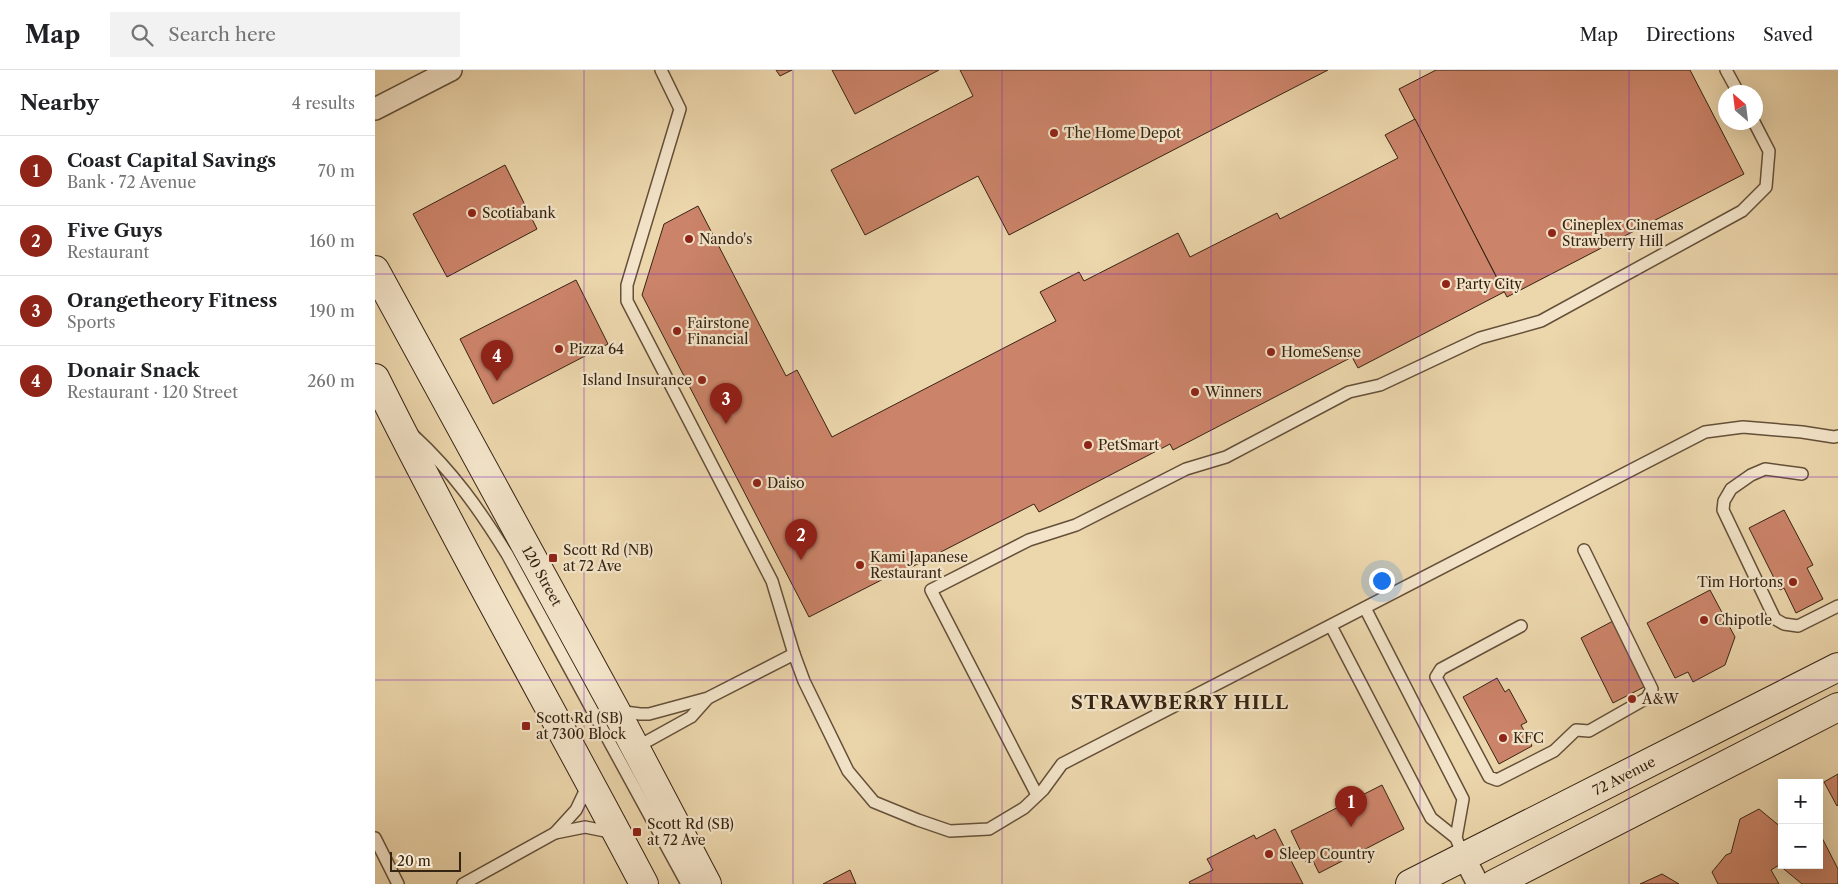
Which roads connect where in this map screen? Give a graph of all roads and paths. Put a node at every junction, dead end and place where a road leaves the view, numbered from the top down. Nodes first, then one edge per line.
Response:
1 (451, 70) edge
2 (661, 70) edge
3 (1726, 70) edge
4 (1734, 85) edge
5 (375, 109) edge
6 (1758, 130) edge
7 (375, 270) edge
8 (375, 378) edge
9 (389, 406) junction
10 (1838, 436) edge
11 (1803, 474) dead end
12 (1584, 550) dead end
13 (1838, 606) edge
14 (1365, 608) junction
15 (1331, 626) junction
16 (1521, 626) dead end
17 (794, 654) junction
18 (1838, 667) edge
19 (709, 698) junction
20 (1838, 707) edge
21 (616, 711) junction
22 (635, 748) junction
23 (590, 782) junction
24 (1037, 795) junction
25 (555, 833) junction
26 (617, 834) junction
27 (375, 838) edge
28 (1460, 847) junction
29 (398, 884) edge
30 (463, 884) edge
31 (644, 884) edge
32 (687, 884) edge
33 (707, 884) edge
34 (1410, 884) edge
35 (1478, 884) edge
36 (1495, 884) edge

1 - 5 street
2 - 17 lane
3 - 4 lane
6 - 24 lane
7 - 21 main road, 120 Street
8 - 9 main road
9 - 23 main road
9 - 32 lane
10 - 14 lane
11 - 13 lane
12 - 16 lane
14 - 15 lane
14 - 28 lane
15 - 24 lane
15 - 28 lane
17 - 19 lane
17 - 24 lane
18 - 28 main road, 72 Avenue
19 - 21 lane
19 - 22 lane
20 - 36 main road
21 - 22 main road, 120 Street
22 - 33 main road, 120 Street
23 - 25 lane
23 - 26 main road
25 - 26 lane
25 - 30 lane
26 - 31 main road
27 - 29 lane
28 - 34 main road, 72 Avenue
28 - 35 street

